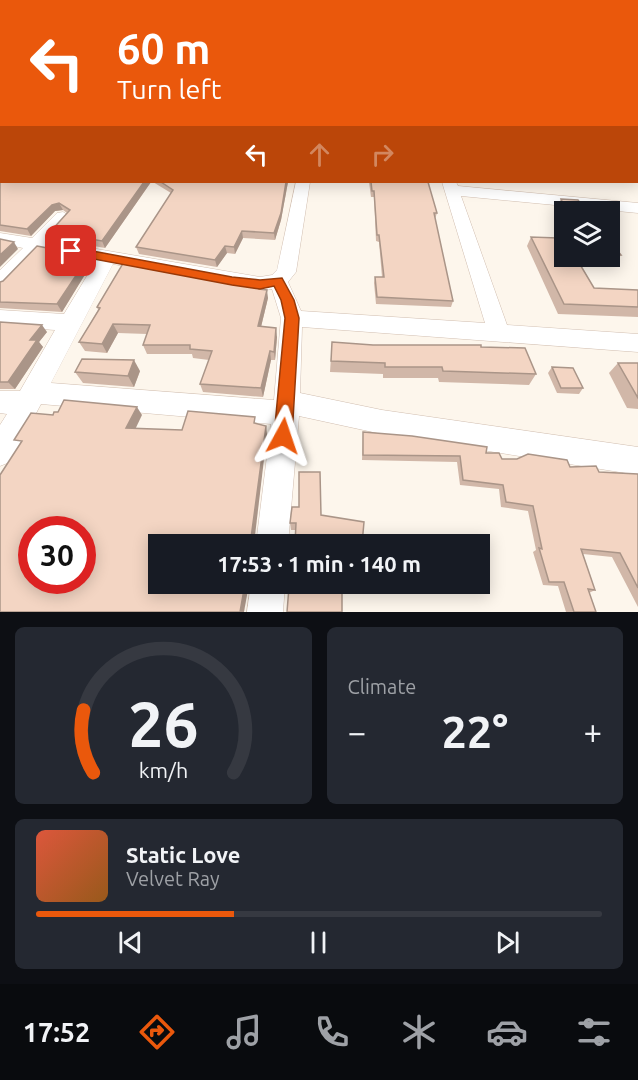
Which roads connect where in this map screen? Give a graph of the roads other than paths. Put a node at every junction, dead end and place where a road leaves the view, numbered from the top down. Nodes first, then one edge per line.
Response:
1 (303, 183) edge
2 (450, 186) edge
3 (638, 208) edge
4 (63, 217) edge
5 (0, 238) edge
6 (35, 245) junction
7 (107, 257) junction
8 (278, 281) junction
9 (0, 282) edge
10 (0, 318) edge
11 (292, 318) junction
12 (71, 322) junction
13 (499, 334) junction
14 (638, 343) edge
15 (31, 398) junction
16 (0, 402) edge
17 (286, 407) junction
18 (0, 452) edge
19 (638, 461) edge
20 (273, 534) edge
21 (267, 594) edge
22 (265, 612) edge

1 - 8 street
2 - 3 street
2 - 13 street
4 - 6 street
5 - 6 street
6 - 7 street
6 - 9 street
7 - 8 street
7 - 12 street
8 - 11 street
10 - 12 street
11 - 13 street
11 - 17 street
12 - 15 street
13 - 14 street
15 - 16 street
15 - 17 street
15 - 18 street
17 - 19 street
17 - 20 street
21 - 22 street

